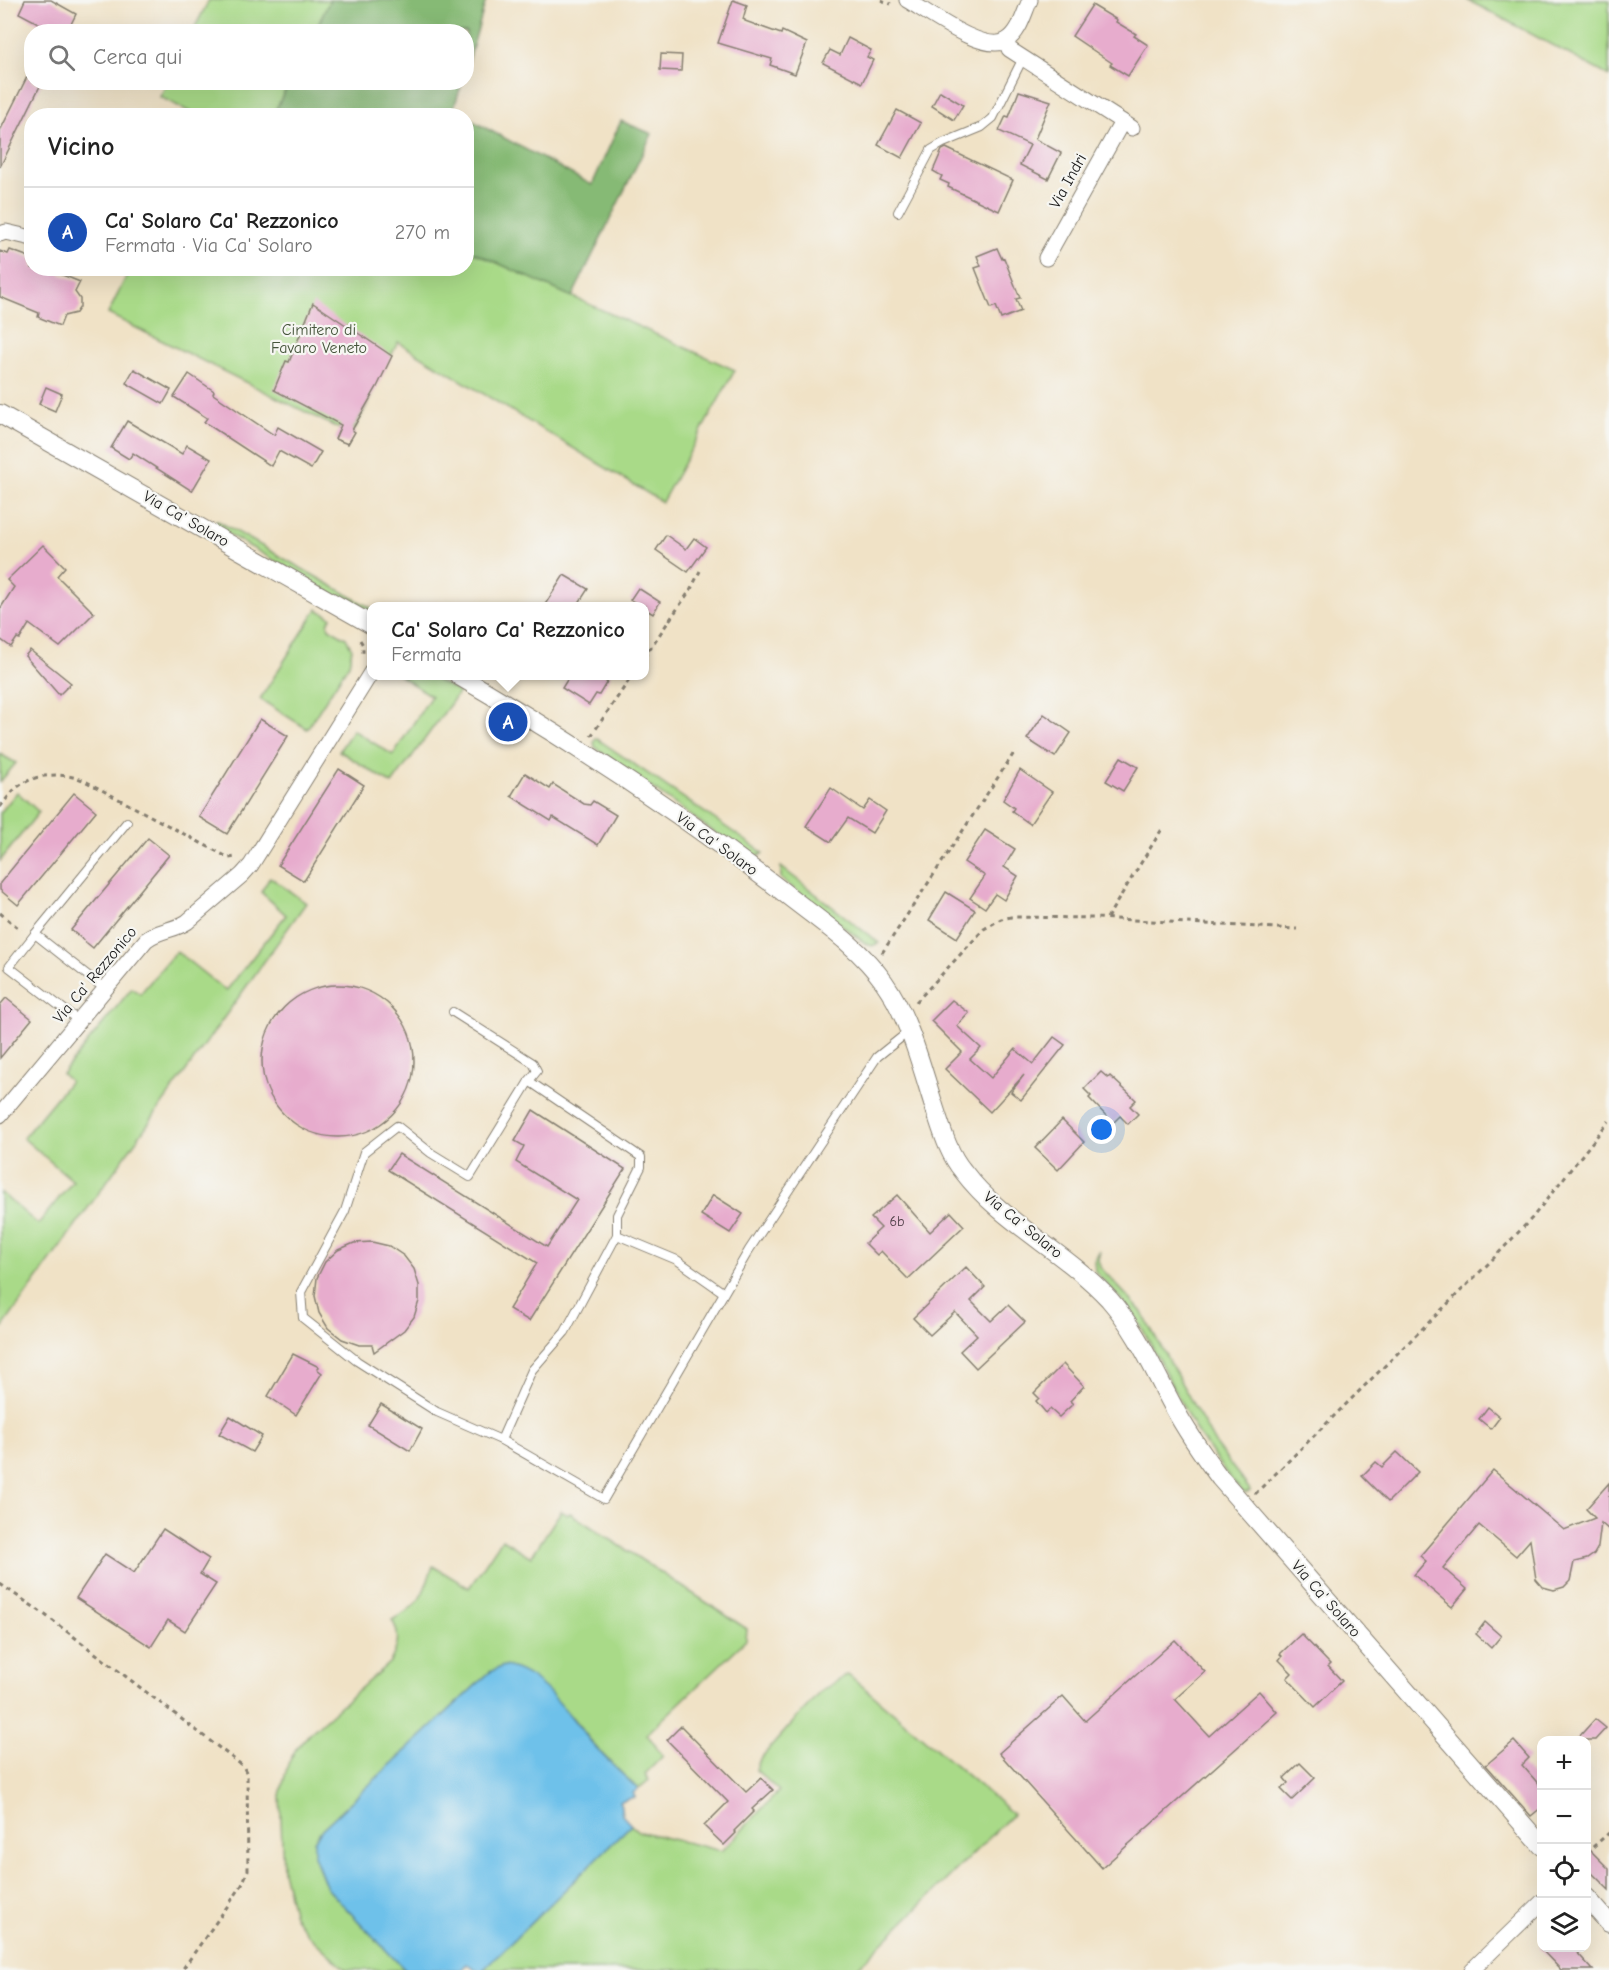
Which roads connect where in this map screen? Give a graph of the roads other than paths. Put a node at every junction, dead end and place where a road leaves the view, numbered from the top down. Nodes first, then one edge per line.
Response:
1 (907, 0) edge
2 (1030, 0) edge
3 (1007, 41) junction
4 (1023, 58) junction
5 (898, 212) dead end
6 (0, 234) edge
7 (24, 236) edge
8 (1046, 258) dead end
9 (0, 414) edge
10 (365, 631) edge
11 (367, 667) edge
12 (467, 680) edge
13 (127, 822) dead end
14 (35, 934) junction
15 (105, 989) junction
16 (453, 1012) dead end
17 (79, 1021) junction
18 (906, 1024) junction
19 (529, 1082) junction
20 (0, 1115) edge
21 (617, 1235) junction
22 (724, 1293) junction
23 (501, 1440) junction
24 (1540, 1844) edge
25 (1591, 1903) edge
26 (1537, 1907) edge
27 (1609, 1923) edge
28 (1472, 1970) edge

1 - 3 street
2 - 3 street
3 - 4 street, Via Indri
4 - 5 lane
4 - 8 street, Via Indri
6 - 7 street
9 - 10 street, Via Ca' Solaro
11 - 15 street, Via Ca' Rezzonico
12 - 18 street, Via Ca' Solaro
13 - 14 lane
14 - 15 lane
14 - 17 lane
15 - 17 street, Via Ca' Rezzonico
16 - 19 lane
17 - 20 street, Via Ca' Rezzonico
18 - 22 lane
18 - 24 street, Via Ca' Solaro
19 - 21 lane
19 - 23 lane
21 - 22 lane
21 - 23 lane
22 - 23 lane
25 - 27 street
26 - 28 street

